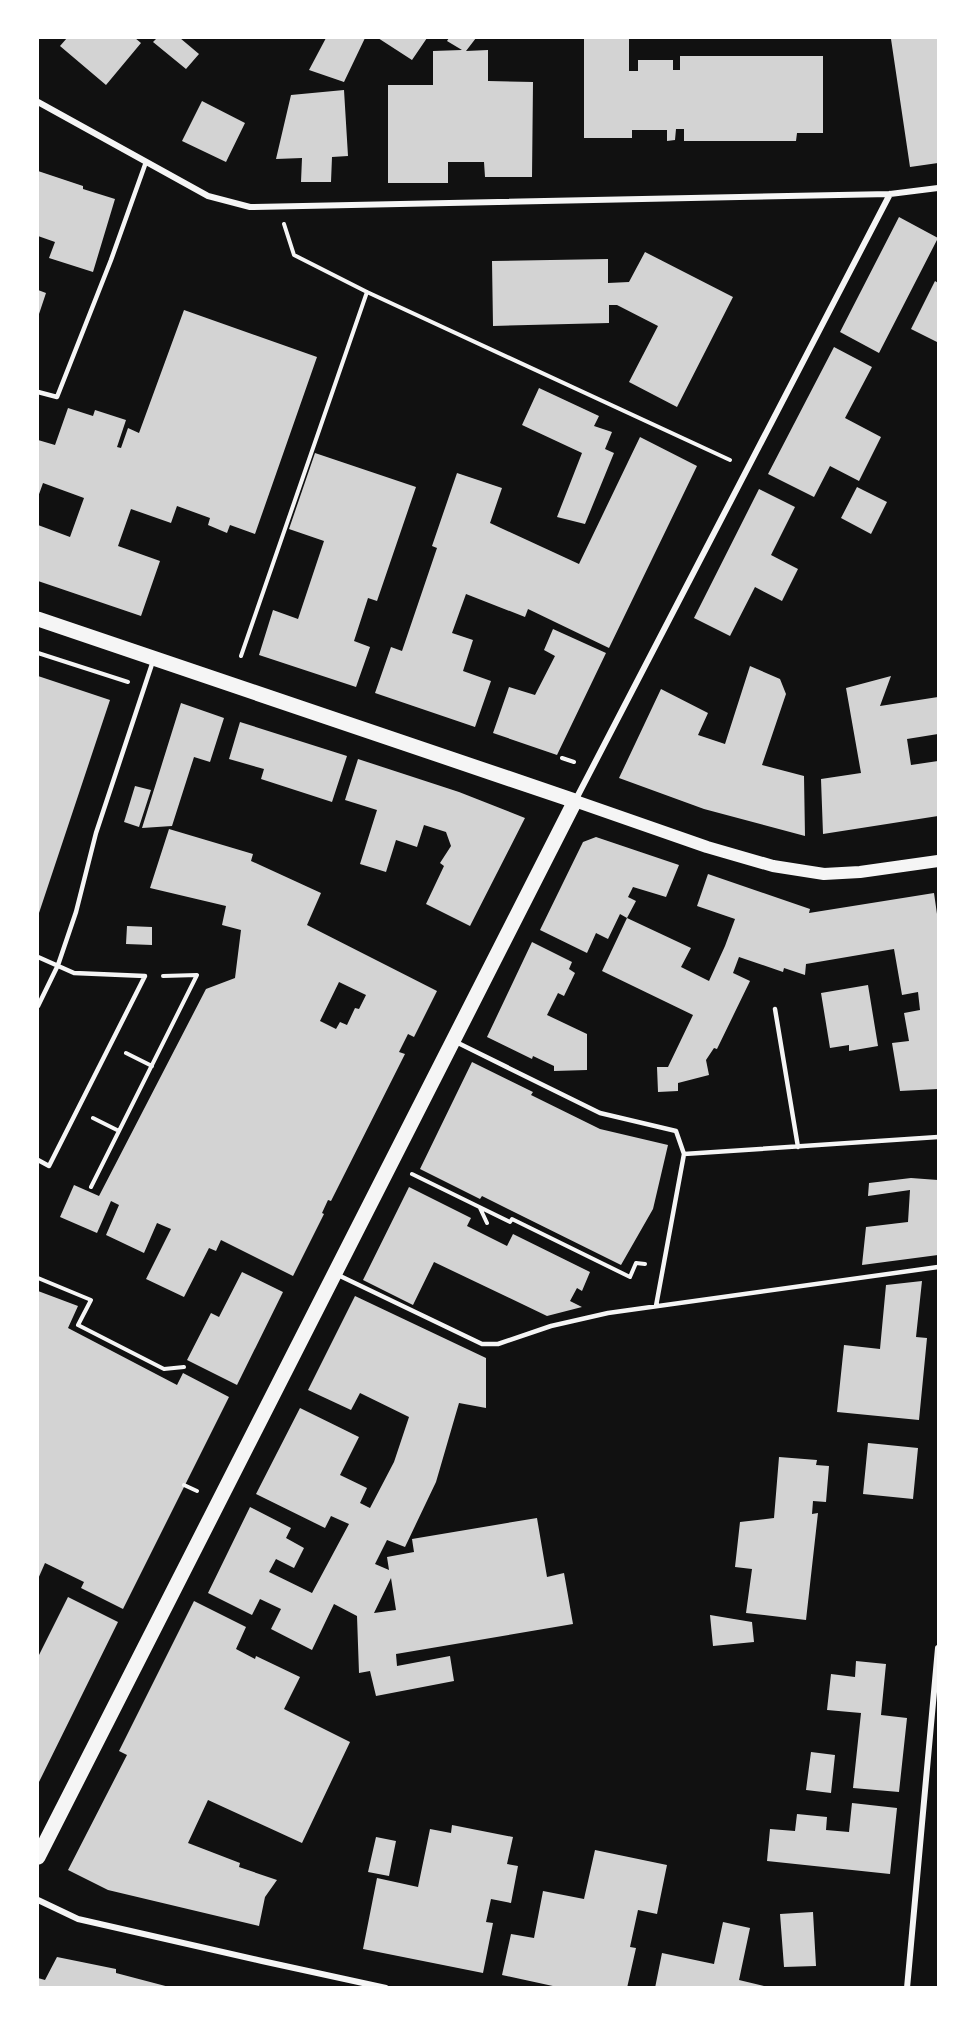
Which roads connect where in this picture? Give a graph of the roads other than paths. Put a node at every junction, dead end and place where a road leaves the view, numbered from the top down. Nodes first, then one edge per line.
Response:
1 (38, 102) edge
2 (146, 162) junction
3 (939, 188) edge
4 (890, 194) junction
5 (38, 392) edge
6 (38, 620) edge
7 (154, 658) junction
8 (574, 801) junction
9 (939, 861) edge
10 (38, 957) edge
11 (58, 965) junction
12 (38, 1006) edge
13 (775, 1009) dead end
14 (453, 1041) junction
15 (939, 1137) edge
16 (798, 1147) junction
17 (684, 1154) junction
18 (38, 1160) edge
19 (939, 1267) edge
20 (334, 1273) junction
21 (656, 1306) junction
22 (939, 1648) edge
23 (38, 1857) edge
24 (38, 1900) edge
25 (386, 1988) edge
26 (907, 1988) edge

1 - 2 street
2 - 4 street
2 - 5 lane
3 - 4 street
4 - 8 street
6 - 7 main road
7 - 8 main road
7 - 11 lane
8 - 9 main road
8 - 14 main road
10 - 11 lane
11 - 12 lane
11 - 18 lane
13 - 16 lane
14 - 17 lane
14 - 20 main road
15 - 16 lane
16 - 17 lane
17 - 21 lane
19 - 21 lane
20 - 21 lane
20 - 23 main road
22 - 26 street
24 - 25 street

